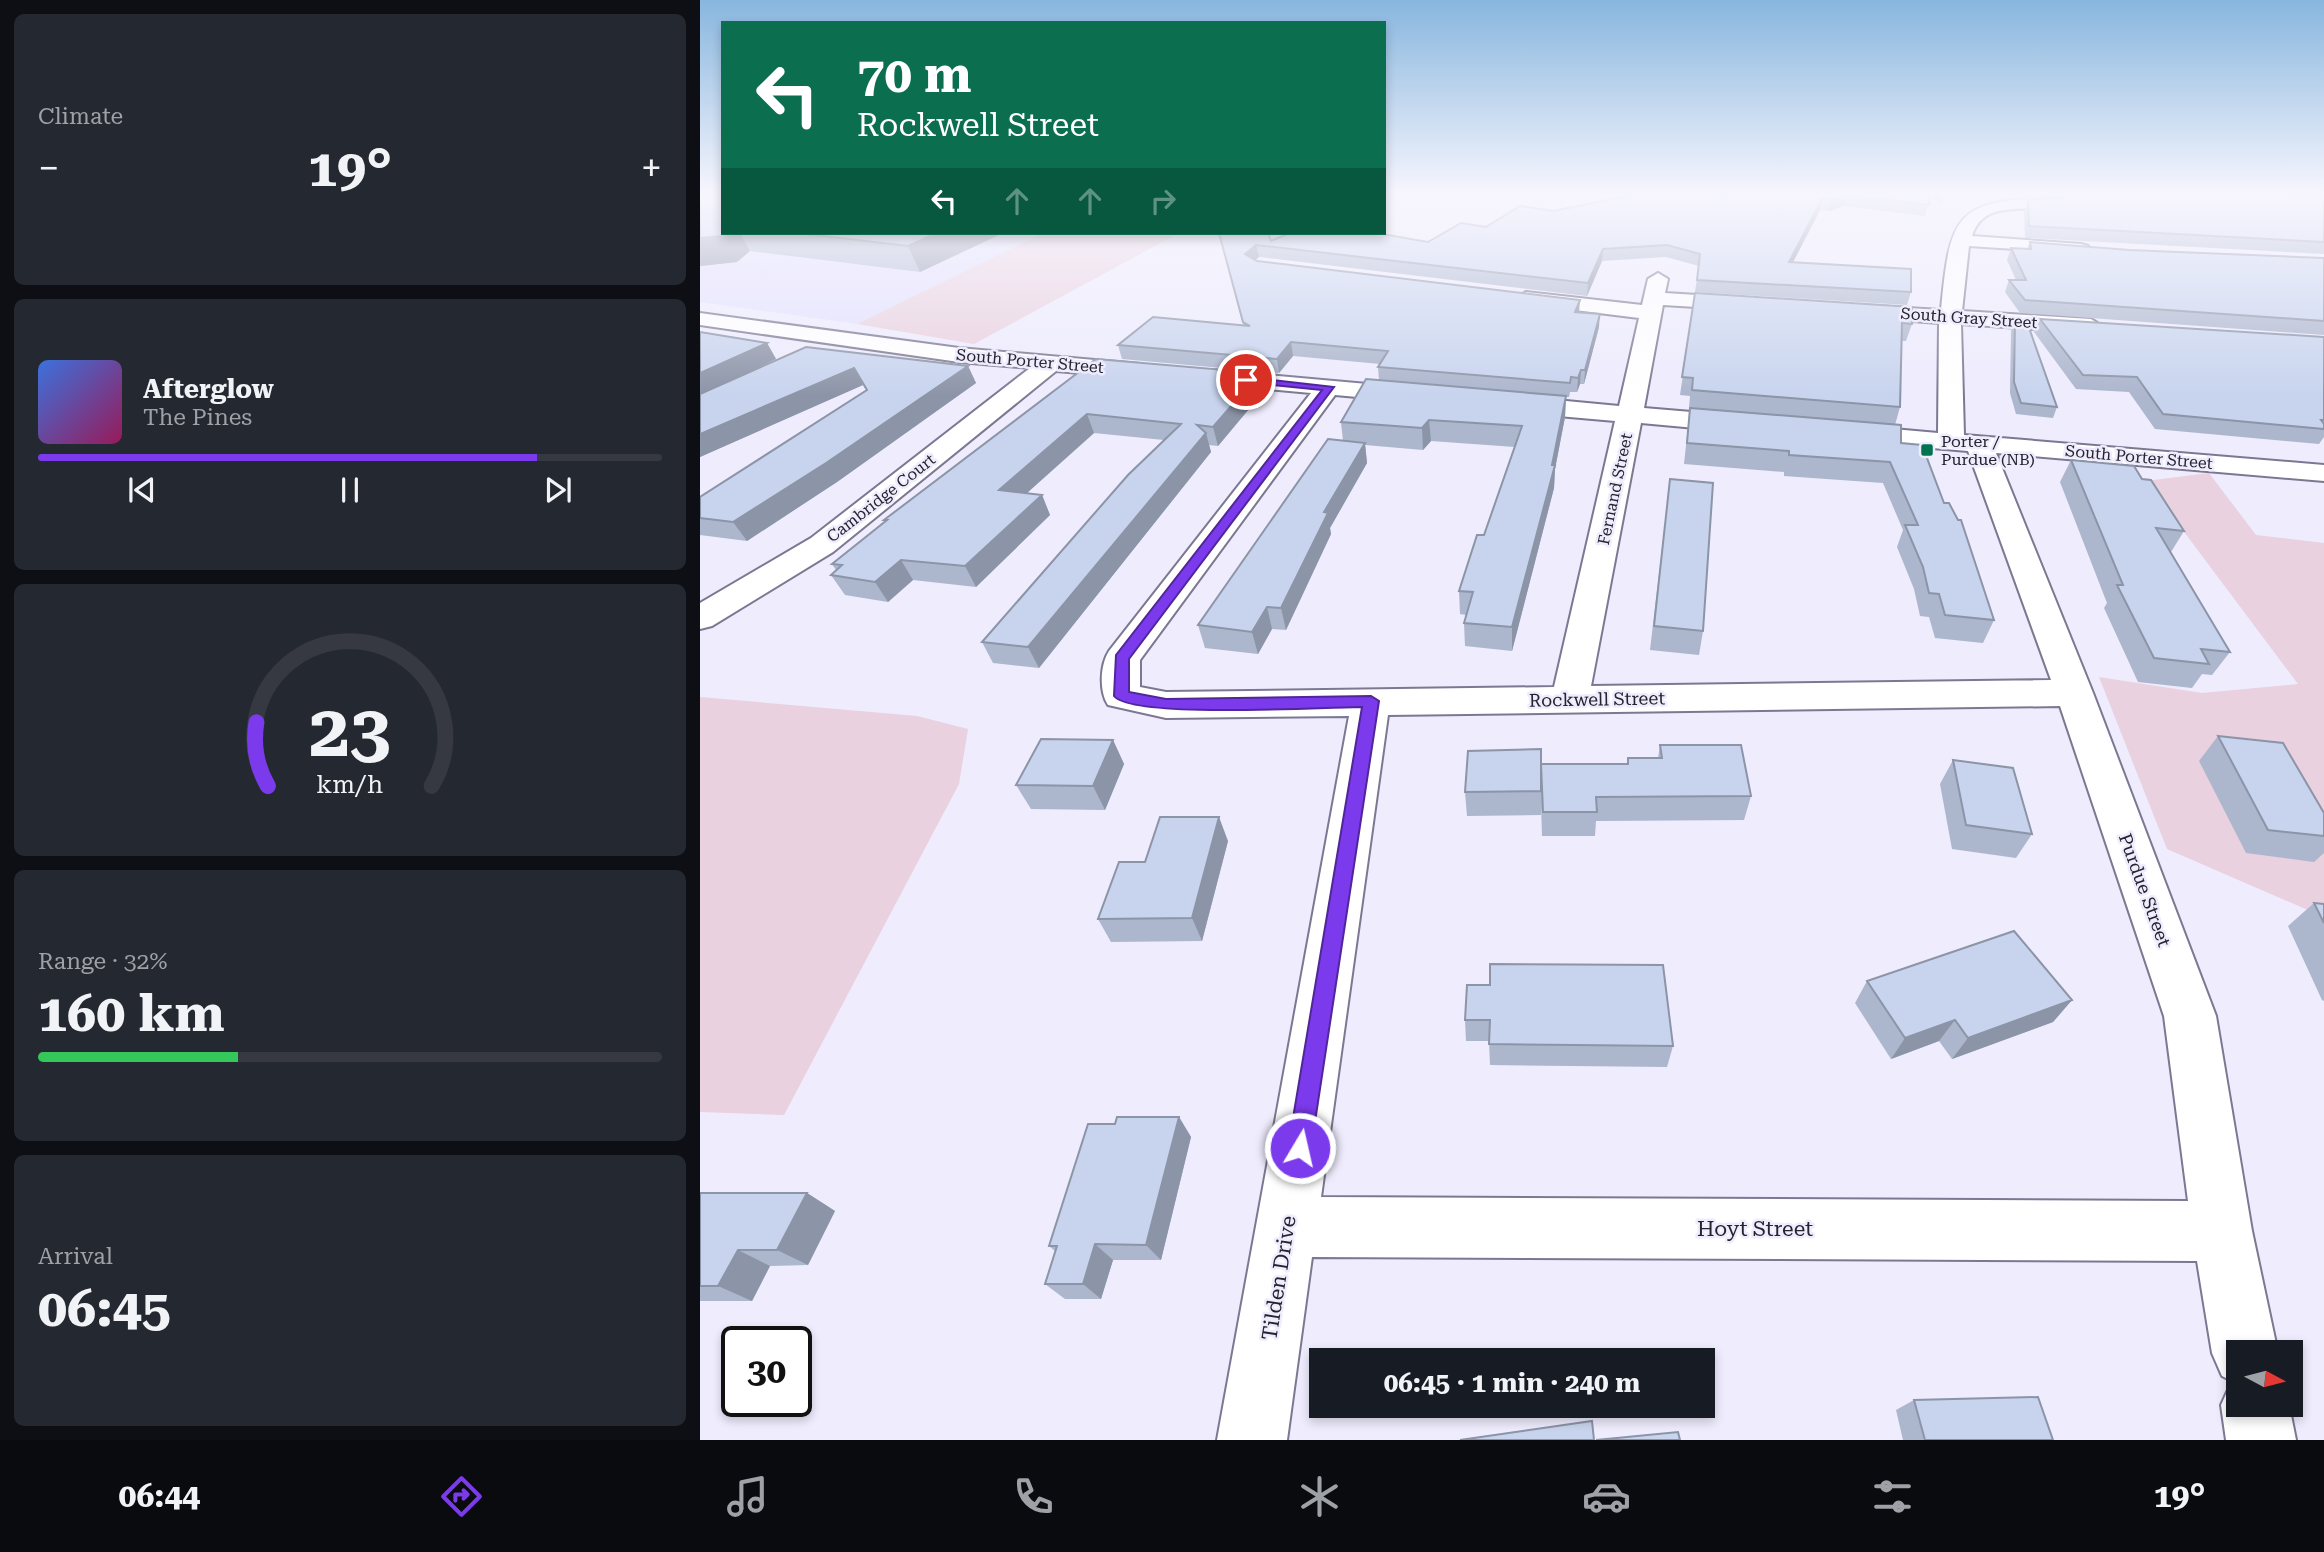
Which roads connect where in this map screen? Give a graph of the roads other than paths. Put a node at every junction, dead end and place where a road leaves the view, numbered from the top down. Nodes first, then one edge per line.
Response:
1 (1958, 261) edge
2 (1504, 295) edge
3 (1655, 297) junction
4 (1762, 305) edge
5 (1843, 310) edge
6 (1950, 316) junction
7 (700, 319) edge
8 (2116, 328) edge
9 (845, 339) junction
10 (809, 356) edge
11 (1051, 363) junction
12 (1162, 373) edge
13 (1190, 375) edge
14 (1329, 387) junction
15 (1439, 397) edge
16 (1494, 402) edge
17 (1631, 414) junction
18 (1756, 425) edge
19 (1826, 431) edge
20 (1965, 442) junction
21 (2324, 473) edge
22 (700, 618) edge
23 (2074, 693) junction
24 (1570, 699) junction
25 (1371, 701) junction
26 (1287, 1227) junction
27 (2222, 1231) junction
28 (2243, 1340) edge
29 (2257, 1418) edge
30 (1252, 1440) edge
31 (2261, 1440) edge

1 - 6 street, Purdue Street
2 - 3 street
3 - 4 street
3 - 17 street, Fernand Street
5 - 6 street, South Gray Street
6 - 8 street, South Gray Street
6 - 20 street, Purdue Street
7 - 9 street, South Porter Street
9 - 10 street
9 - 11 street, South Porter Street
11 - 12 street, South Porter Street
11 - 22 street, Cambridge Court
13 - 14 street
14 - 15 street
14 - 25 street, Rockwell Street
16 - 17 street
17 - 18 street
17 - 24 street, Fernand Street
19 - 20 street, South Porter Street
20 - 21 street, South Porter Street
20 - 23 street, Purdue Street
23 - 24 street, Rockwell Street
23 - 27 street, Purdue Street
24 - 25 street, Rockwell Street
25 - 26 street, Tilden Drive
26 - 27 street, Hoyt Street
26 - 30 street, Tilden Drive
27 - 28 street, Purdue Street
29 - 31 street

